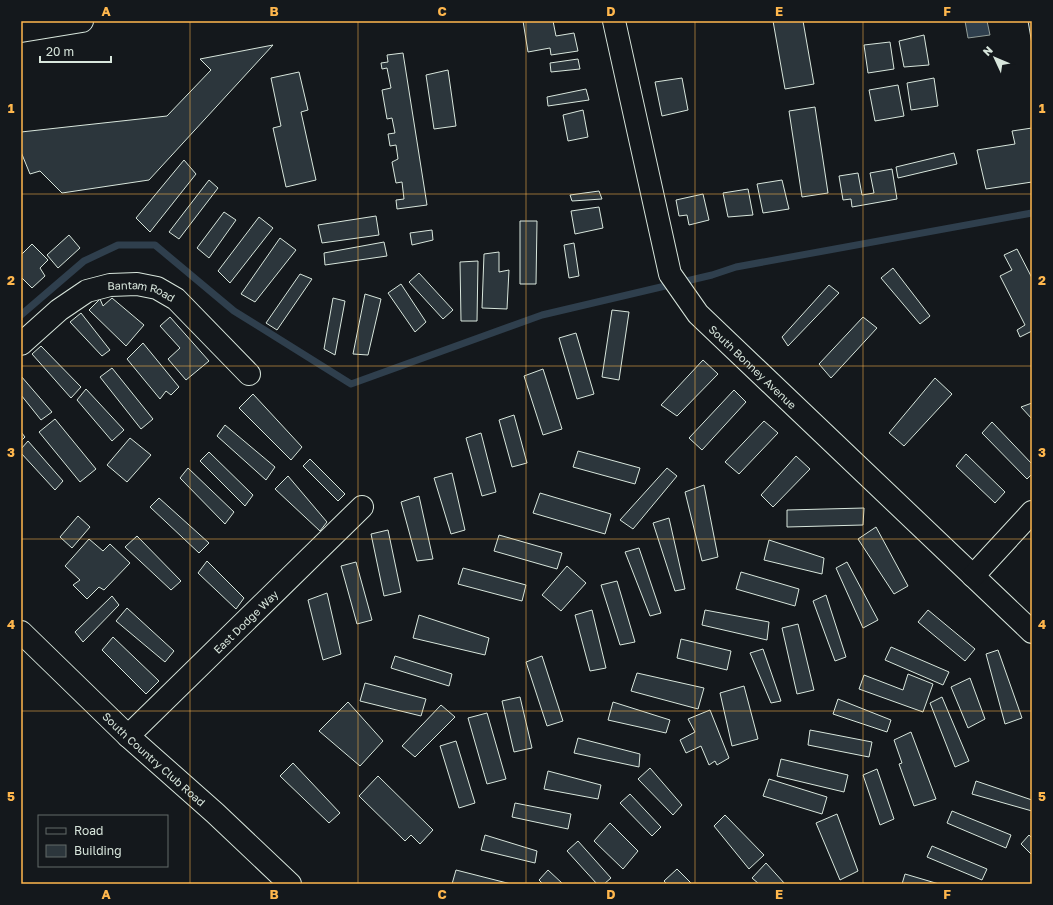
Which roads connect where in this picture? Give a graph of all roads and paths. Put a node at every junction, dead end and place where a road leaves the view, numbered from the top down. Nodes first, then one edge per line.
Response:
1 (82, 21) edge
2 (614, 21) edge
3 (21, 31) edge
4 (21, 344) edge
5 (249, 374) dead end
6 (362, 507) dead end
7 (1032, 512) edge
8 (973, 576) junction
9 (21, 632) edge
10 (1032, 632) edge
11 (128, 736) junction
12 (290, 884) edge

1 - 3 street
2 - 8 street, South Bonney Avenue
4 - 5 street, Bantam Road
6 - 11 street, East Dodge Way
7 - 8 street
8 - 10 street, South Bonney Avenue
9 - 11 street, South Country Club Road
11 - 12 street, South Country Club Road

